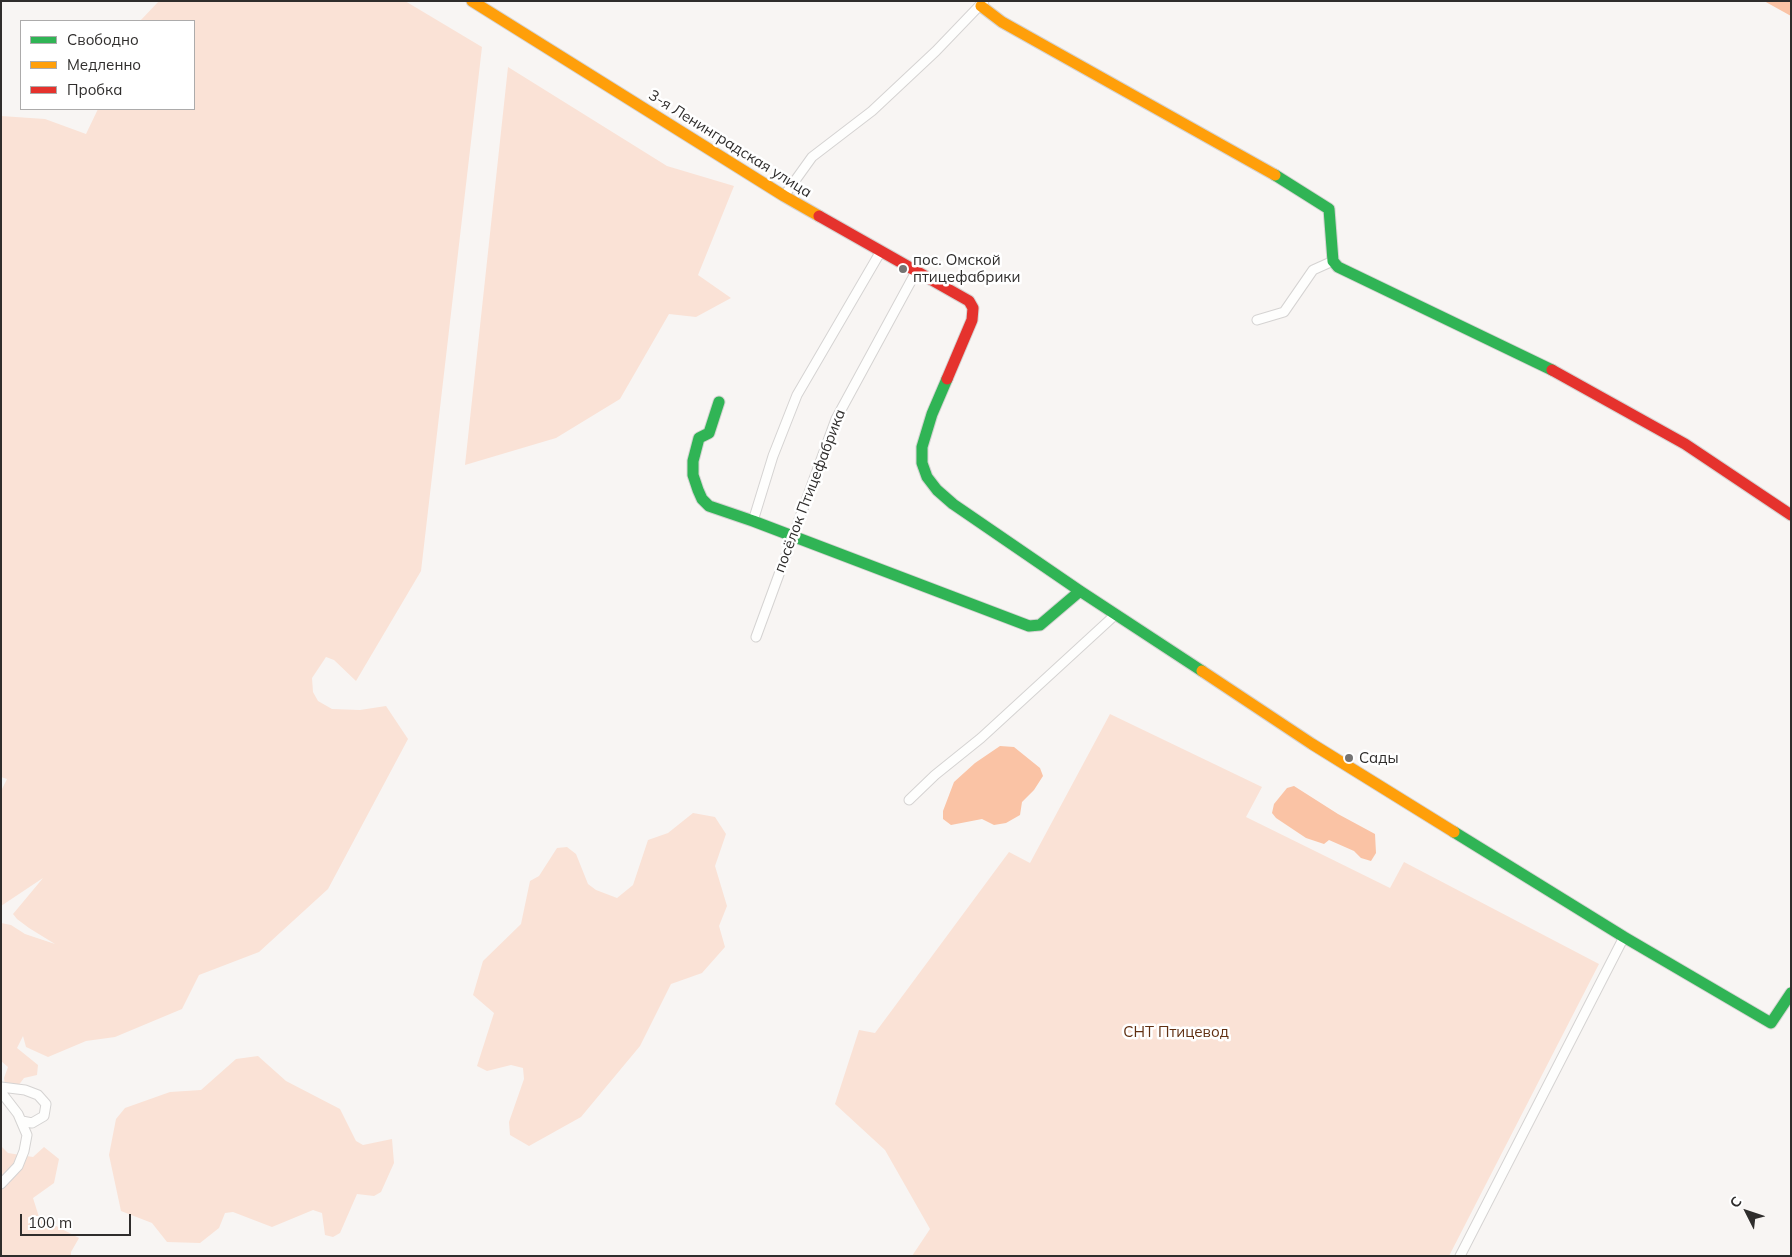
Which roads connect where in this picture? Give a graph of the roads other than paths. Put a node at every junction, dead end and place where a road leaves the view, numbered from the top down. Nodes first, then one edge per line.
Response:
1 (472, 1) edge
2 (983, 4) edge
3 (784, 196) junction
4 (881, 251) junction
5 (1333, 261) junction
6 (917, 270) junction
7 (1257, 320) dead end
8 (720, 402) dead end
9 (1791, 515) edge
10 (753, 520) junction
11 (792, 537) junction
12 (1080, 591) junction
13 (1115, 615) junction
14 (756, 637) dead end
15 (909, 800) dead end
16 (1624, 937) junction
17 (1791, 993) edge
18 (1, 1087) edge
19 (1, 1092) edge
20 (22, 1121) junction
21 (1, 1184) edge
22 (1460, 1256) edge

1 - 3 street, 3-я Ленинградская улица
2 - 3 street
2 - 5 street
3 - 4 street, 3-я Ленинградская улица
4 - 6 street, 3-я Ленинградская улица
4 - 10 street
5 - 7 street
5 - 9 street
6 - 11 street, посёлок Птицефабрика
6 - 12 street, 3-я Ленинградская улица
8 - 10 street
10 - 11 street
11 - 12 street
11 - 14 street, посёлок Птицефабрика
12 - 13 street
13 - 15 street
13 - 16 street
16 - 17 street
16 - 22 street
18 - 20 street
19 - 20 street
20 - 21 street

